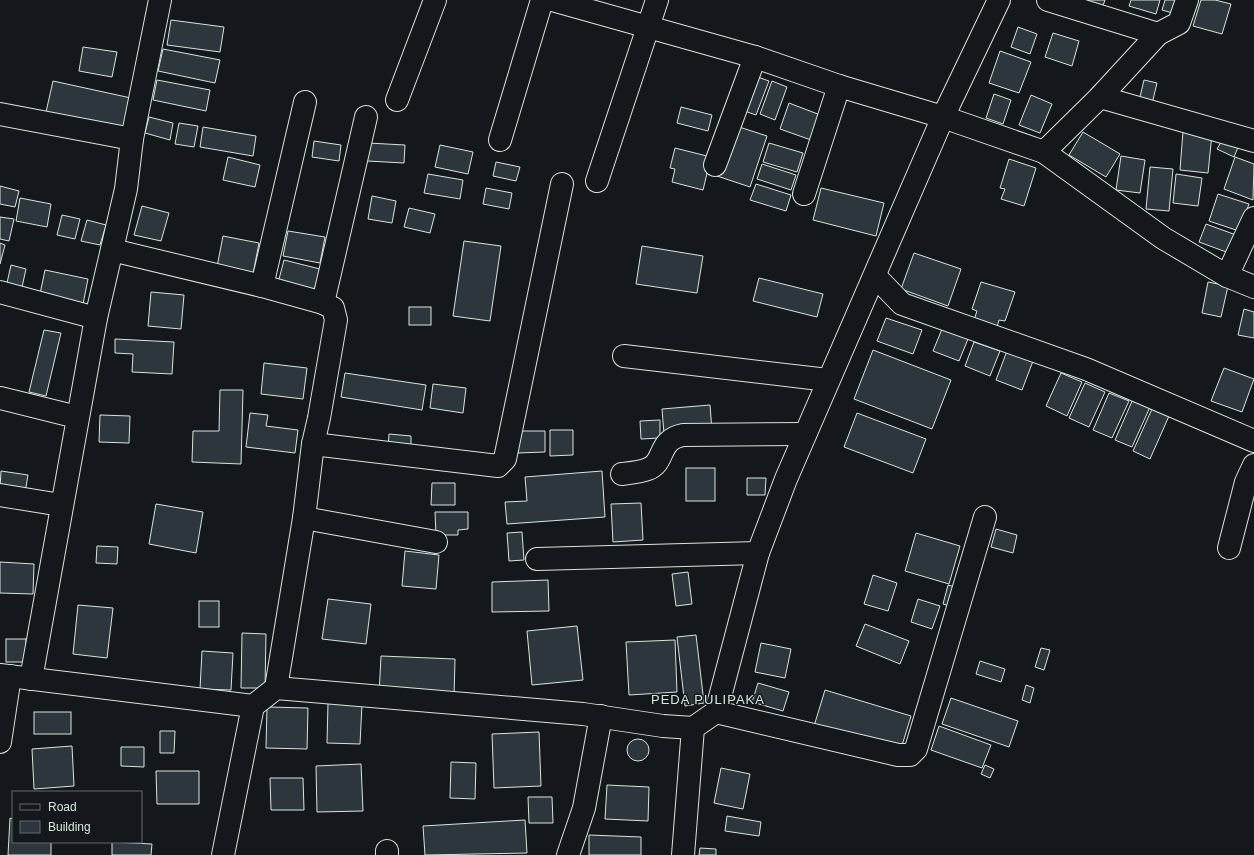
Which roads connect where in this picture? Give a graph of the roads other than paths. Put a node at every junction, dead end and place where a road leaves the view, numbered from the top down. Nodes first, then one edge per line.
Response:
1 (160, 0) edge
2 (435, 0) edge
3 (542, 0) edge
4 (552, 0) edge
5 (657, 0) edge
6 (999, 0) edge
7 (1048, 0) edge
8 (1187, 0) edge
9 (648, 28) junction
10 (1158, 34) junction
11 (755, 58) junction
12 (839, 86) junction
13 (1100, 97) junction
14 (397, 100) dead end
15 (306, 102) dead end
16 (0, 114) edge
17 (366, 117) dead end
18 (943, 117) junction
19 (132, 139) junction
20 (500, 140) dead end
21 (1254, 141) edge
22 (1044, 152) junction
23 (715, 165) dead end
24 (597, 181) dead end
25 (562, 184) dead end
26 (804, 194) dead end
27 (1254, 218) edge
28 (112, 250) junction
29 (874, 276) junction
30 (1227, 276) junction
31 (262, 286) junction
32 (1254, 287) edge
33 (0, 292) edge
34 (323, 303) junction
35 (96, 318) junction
36 (624, 356) dead end
37 (828, 380) junction
38 (0, 398) edge
39 (77, 417) junction
40 (805, 434) junction
41 (1254, 441) edge
42 (313, 444) junction
43 (1254, 465) edge
44 (622, 474) dead end
45 (0, 495) edge
46 (61, 505) junction
47 (985, 517) dead end
48 (304, 518) junction
49 (436, 542) dead end
50 (1229, 548) dead end
51 (758, 553) junction
52 (537, 559) dead end
53 (14, 677) edge
54 (276, 688) junction
55 (253, 706) junction
56 (716, 712) junction
57 (601, 716) junction
58 (693, 728) junction
59 (0, 742) edge
60 (223, 855) edge
61 (568, 855) edge
62 (683, 855) edge

1 - 19 street
2 - 14 street
3 - 20 street
4 - 9 street
5 - 9 street
6 - 18 street
7 - 10 street
8 - 10 street
9 - 11 street
9 - 24 street
10 - 13 street
11 - 12 street
11 - 23 street
12 - 18 street
12 - 26 street
13 - 21 street
13 - 22 street
15 - 31 street
16 - 19 street
17 - 34 street
18 - 22 street
18 - 29 street
19 - 28 street
22 - 30 street
25 - 42 street
27 - 30 street
28 - 31 street
28 - 35 street
29 - 37 street
29 - 41 street
30 - 32 street
31 - 34 street
33 - 35 street
34 - 42 street
35 - 39 street
36 - 37 street
37 - 40 street
38 - 39 street
39 - 46 street
40 - 44 street
40 - 51 street
42 - 48 street
43 - 50 street
45 - 46 street
46 - 53 street
47 - 56 street
48 - 49 street
48 - 54 street
51 - 52 street
51 - 56 street
53 - 55 street
53 - 59 street
54 - 55 street
54 - 57 street
55 - 60 street
56 - 58 street
57 - 58 street
57 - 61 street
58 - 62 street

